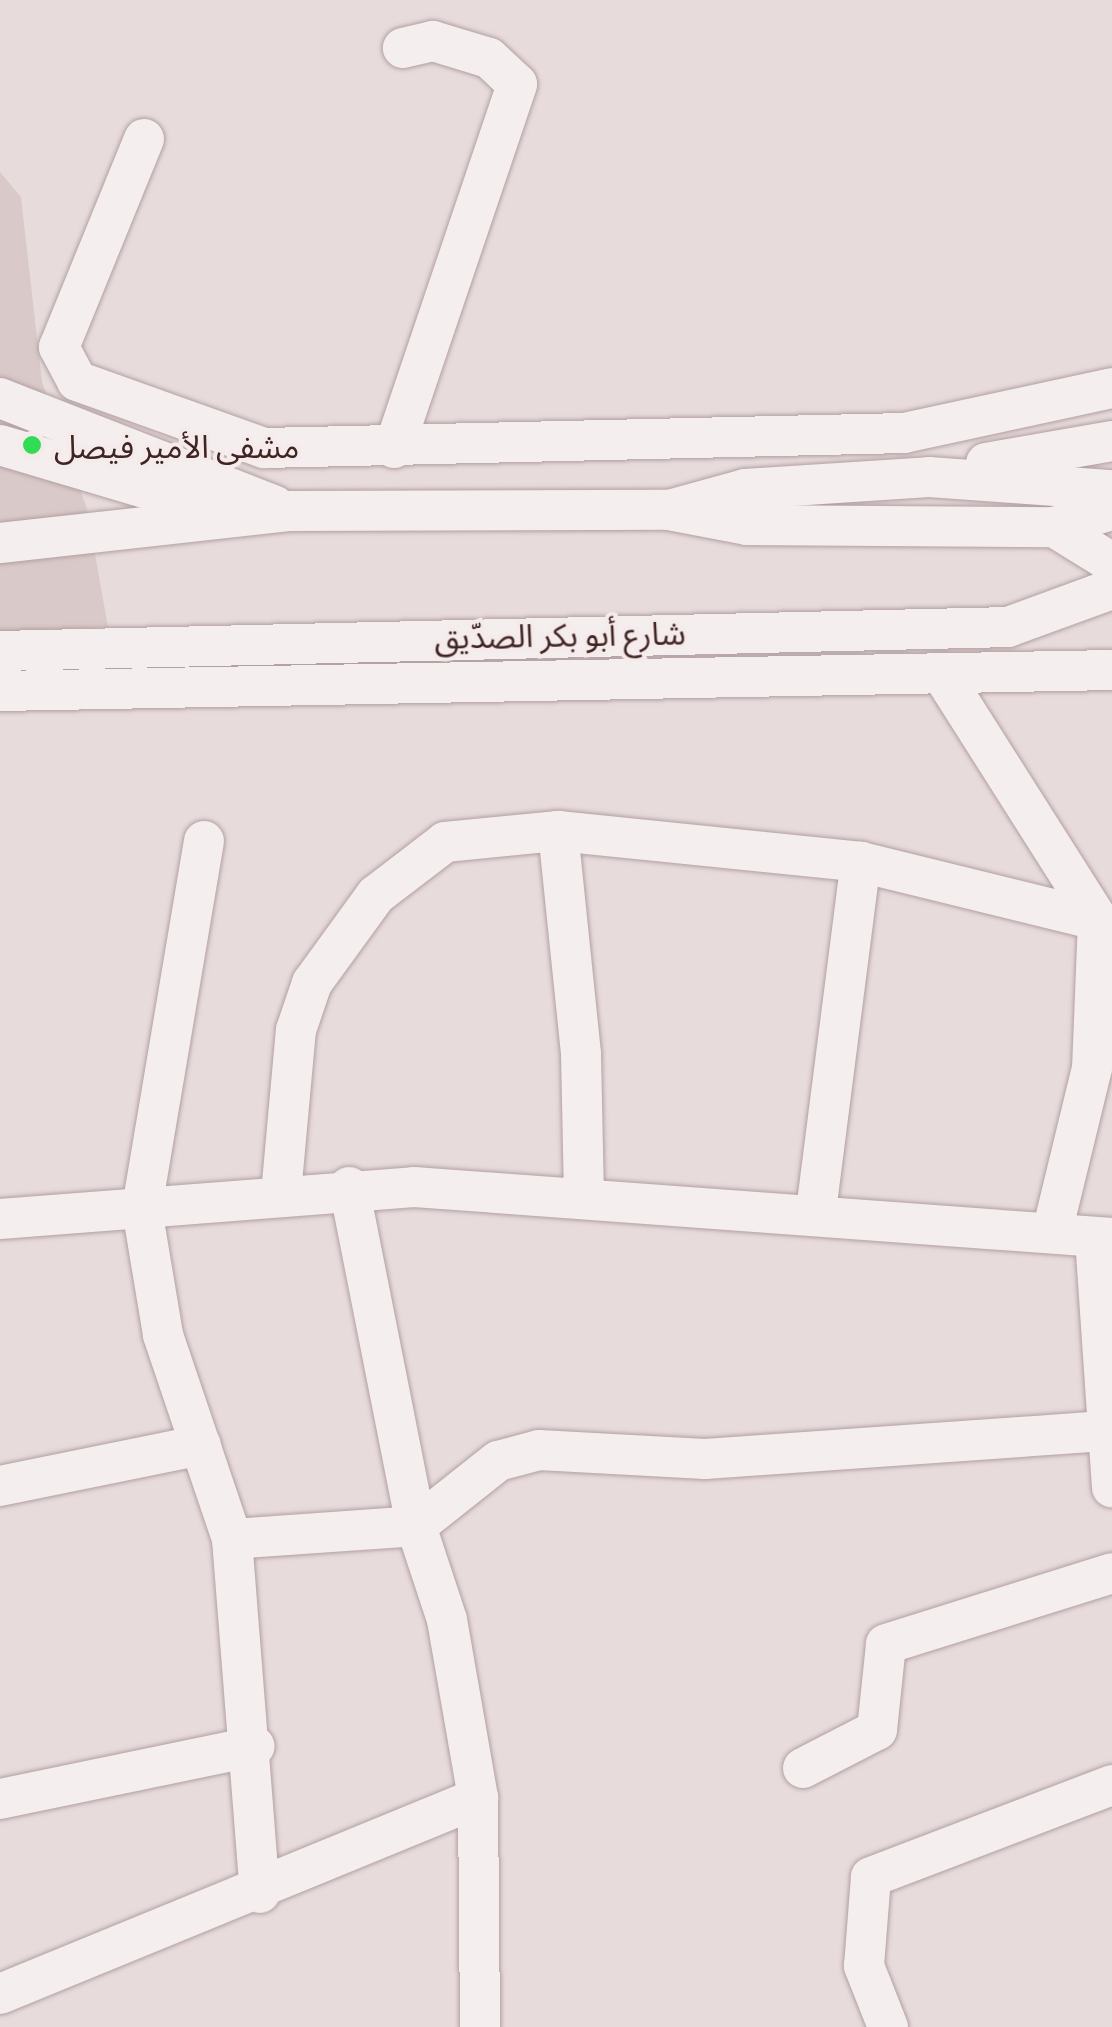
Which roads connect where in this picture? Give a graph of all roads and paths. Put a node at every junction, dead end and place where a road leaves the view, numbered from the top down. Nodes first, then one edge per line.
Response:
1 (403, 48) dead end
2 (144, 139) dead end
3 (1112, 388) edge
4 (0, 398) edge
5 (1112, 440) edge
6 (0, 445) edge
7 (394, 448) junction
8 (929, 477) junction
9 (1112, 490) edge
10 (669, 510) junction
11 (1112, 510) edge
12 (288, 511) junction
13 (233, 514) junction
14 (1054, 527) junction
15 (0, 543) edge
16 (1112, 563) edge
17 (1112, 589) edge
18 (0, 650) edge
19 (1112, 670) edge
20 (942, 674) junction
21 (0, 691) edge
22 (558, 831) junction
23 (204, 842) dead end
24 (861, 862) junction
25 (1098, 920) junction
26 (348, 1187) junction
27 (281, 1194) junction
28 (584, 1194) junction
29 (142, 1209) junction
30 (816, 1211) junction
31 (0, 1219) edge
32 (1052, 1232) junction
33 (1104, 1238) edge
34 (1108, 1431) junction
35 (201, 1446) junction
36 (0, 1486) edge
37 (1112, 1487) edge
38 (416, 1526) junction
39 (232, 1539) junction
40 (1112, 1573) edge
41 (255, 1746) junction
42 (804, 1768) dead end
43 (1112, 1785) edge
44 (478, 1798) junction
45 (0, 1799) edge
46 (260, 1893) junction
47 (0, 1994) edge
48 (480, 2027) edge
49 (888, 2027) edge

1 - 7 street
2 - 7 street
3 - 7 street
4 - 12 street
5 - 8 street
6 - 13 street
8 - 9 street
8 - 10 street
10 - 12 street
10 - 14 street
11 - 14 street
12 - 13 street
13 - 15 street
14 - 16 street
17 - 18 street, شارع أبو بكر الصدّيق
19 - 20 street, شارع أبو بكر الصدّيق
20 - 21 street, شارع أبو بكر الصدّيق
20 - 25 street
22 - 24 street
22 - 27 street
22 - 28 street
23 - 29 street
24 - 25 street
24 - 30 street
25 - 32 street
26 - 27 street
26 - 28 street
26 - 38 street
27 - 29 street
28 - 30 street
29 - 31 street
29 - 35 street
30 - 32 street
32 - 33 street
33 - 34 street
34 - 37 street
34 - 38 street
35 - 36 street
35 - 39 street
38 - 39 street
38 - 44 street
39 - 41 street
40 - 42 street
41 - 45 street
41 - 46 street
43 - 49 street
44 - 46 street
44 - 48 street
46 - 47 street

